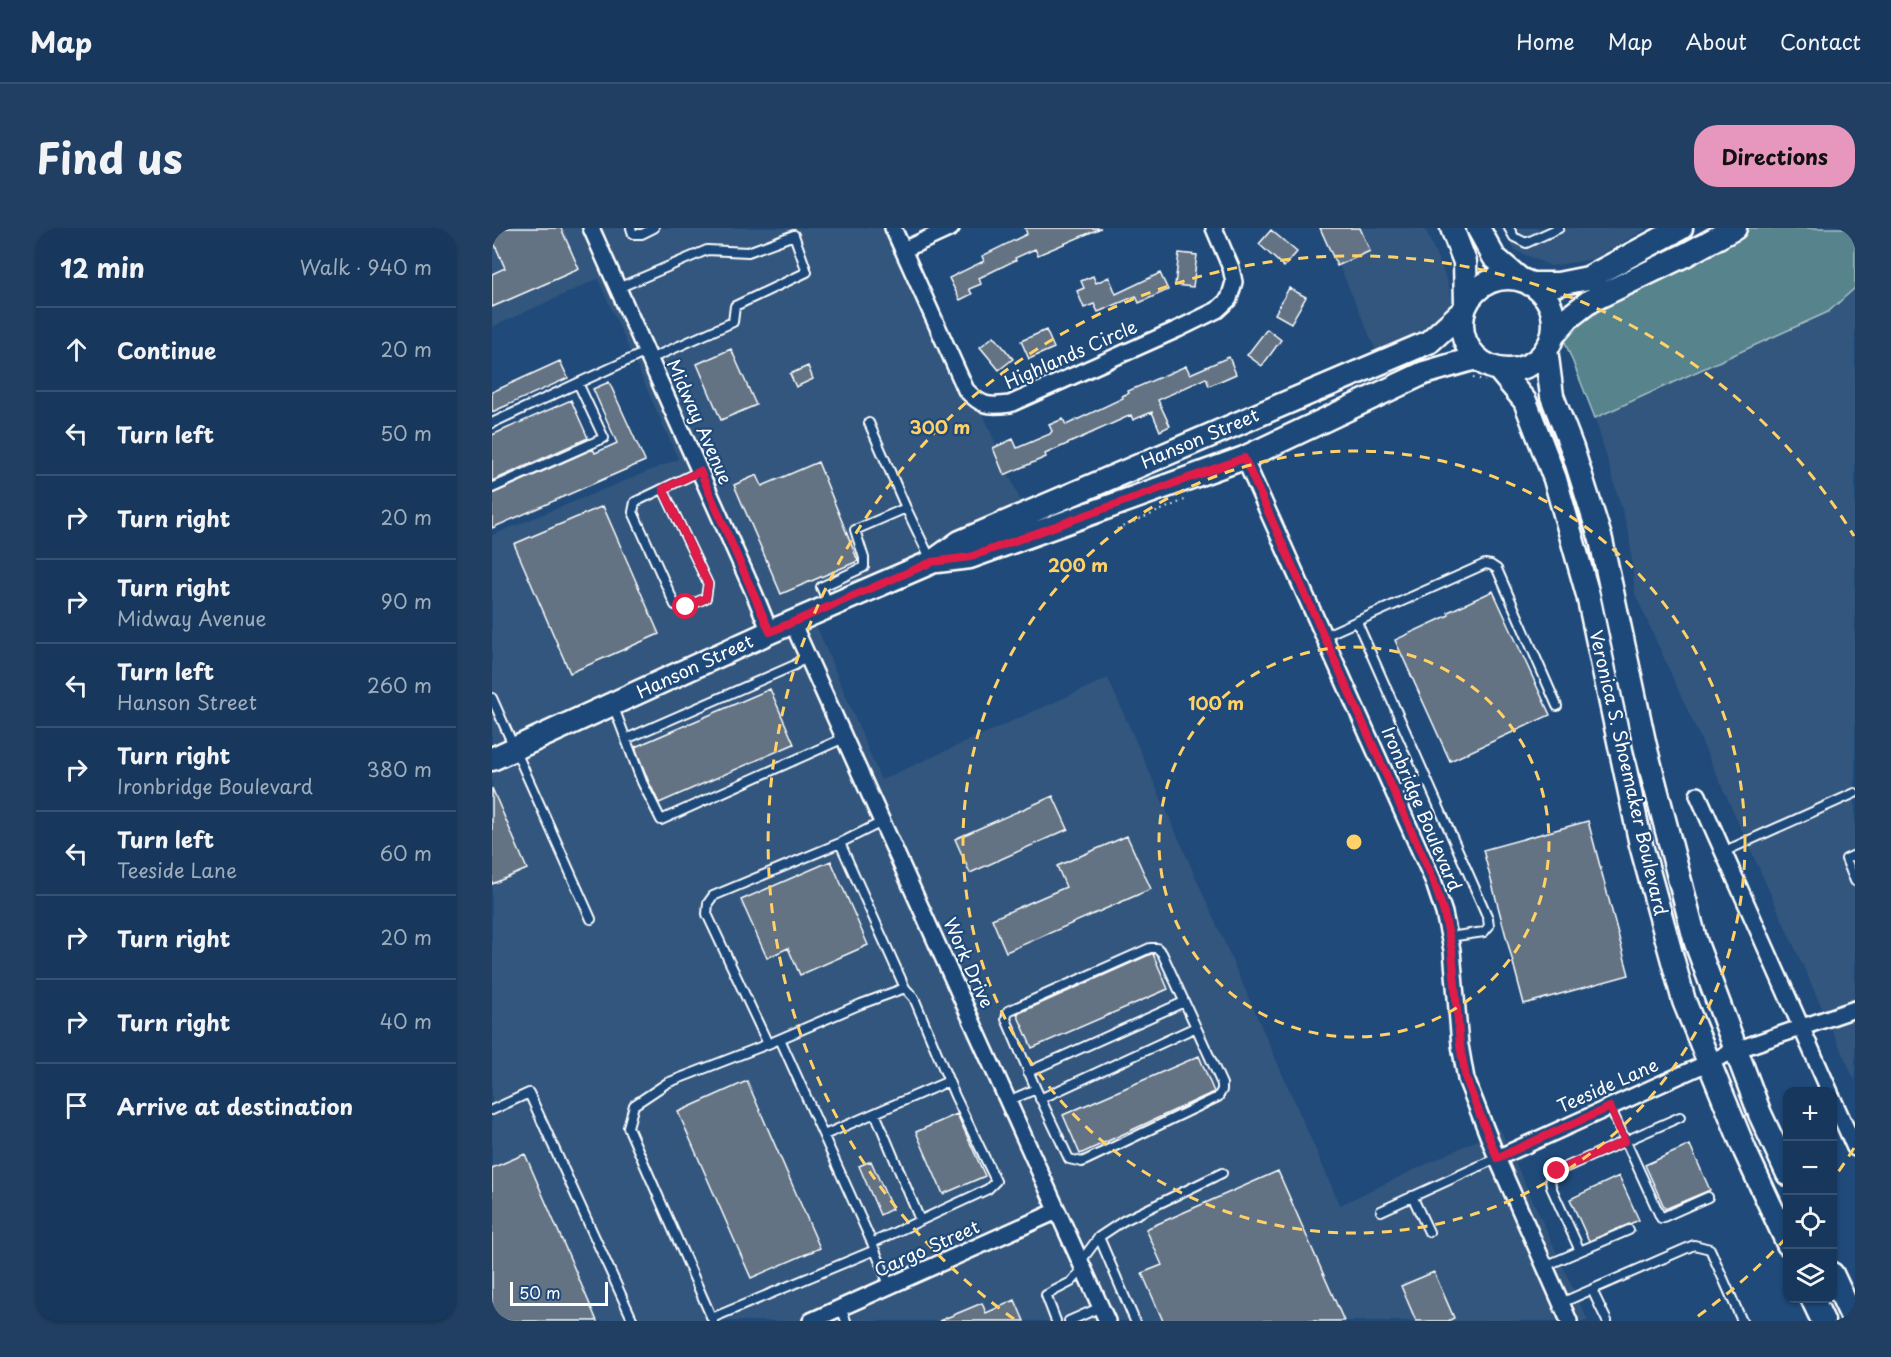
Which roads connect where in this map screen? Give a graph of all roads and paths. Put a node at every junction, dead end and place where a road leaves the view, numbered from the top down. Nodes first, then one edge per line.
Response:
1 (591, 228) edge
2 (631, 228) edge
3 (654, 228) edge
4 (893, 228) edge
5 (951, 228) edge
6 (1214, 228) edge
7 (1452, 228) edge
8 (1478, 228) edge
9 (1509, 228) edge
10 (1559, 228) edge
11 (1681, 228) edge
12 (1734, 228) edge
13 (903, 250) junction
14 (1526, 282) junction
15 (618, 288) junction
16 (1465, 307) junction
17 (1549, 343) junction
18 (648, 356) junction
19 (1476, 358) junction
20 (1499, 370) junction
21 (578, 384) junction
22 (492, 423) edge
23 (869, 423) dead end
24 (1244, 458) junction
25 (700, 471) junction
26 (492, 488) edge
27 (663, 489) junction
28 (906, 508) junction
29 (932, 562) junction
30 (830, 606) junction
31 (792, 622) junction
32 (1357, 622) junction
33 (770, 632) junction
34 (1324, 636) junction
35 (807, 654) junction
36 (492, 698) edge
37 (613, 705) junction
38 (1557, 706) dead end
39 (844, 738) junction
40 (626, 739) junction
41 (515, 749) junction
42 (492, 759) edge
43 (1426, 779) junction
44 (1394, 793) junction
45 (1855, 793) edge
46 (1698, 795) dead end
47 (882, 822) junction
48 (840, 843) junction
49 (1723, 852) junction
50 (1855, 855) edge
51 (1855, 881) edge
52 (591, 920) dead end
53 (1449, 937) junction
54 (905, 988) junction
55 (1185, 1002) junction
56 (1855, 1009) edge
57 (1196, 1027) junction
58 (1801, 1027) junction
59 (780, 1039) junction
60 (768, 1044) junction
61 (1736, 1050) junction
62 (1709, 1062) junction
63 (1028, 1072) junction
64 (949, 1081) junction
65 (1828, 1087) edge
66 (1036, 1089) junction
67 (1040, 1099) junction
68 (1008, 1101) junction
69 (1837, 1106) edge
70 (1610, 1107) junction
71 (492, 1110) edge
72 (875, 1113) junction
73 (1680, 1117) dead end
74 (824, 1136) junction
75 (1625, 1141) junction
76 (1855, 1148) edge
77 (1497, 1158) junction
78 (1783, 1163) edge
79 (1222, 1173) dead end
80 (1412, 1197) junction
81 (1708, 1197) dead end
82 (1058, 1211) junction
83 (1381, 1211) dead end
84 (920, 1220) junction
85 (1629, 1230) dead end
86 (1429, 1232) dead end
87 (1783, 1233) edge
88 (1099, 1237) junction
89 (874, 1247) junction
90 (1580, 1251) junction
91 (1082, 1265) junction
92 (1545, 1266) junction
93 (1837, 1283) edge
94 (890, 1287) junction
95 (1592, 1290) junction
96 (1561, 1303) junction
97 (1814, 1303) edge
98 (1104, 1314) edge
99 (843, 1315) edge
100 (712, 1320) edge
101 (633, 1321) edge
102 (811, 1321) edge
103 (1056, 1321) edge
104 (1069, 1321) edge
105 (1135, 1321) edge
106 (1569, 1321) edge
107 (1607, 1321) edge
108 (1742, 1321) edge
109 (1823, 1321) edge
110 (1854, 1321) edge

1 - 15 street, Midway Avenue
2 - 3 lane
4 - 13 street, Highlands Circle
5 - 13 street
6 - 13 street, Highlands Circle
7 - 16 street
8 - 14 street
9 - 10 lane
11 - 14 street, Hanson Street
12 - 17 street
14 - 16 street, Hanson Street
14 - 17 street
15 - 18 street, Midway Avenue
15 - 18 lane
16 - 19 street
16 - 29 street, Hanson Street
17 - 20 street
17 - 61 street, Veronica S. Shoemaker Boulevard
18 - 21 lane
18 - 25 street, Midway Avenue
19 - 20 street
19 - 24 street, Hanson Street
20 - 62 street, Veronica S. Shoemaker Boulevard
21 - 22 lane
21 - 26 lane
23 - 28 lane
24 - 29 street, Hanson Street
24 - 34 street, Ironbridge Boulevard
25 - 27 lane
25 - 33 street, Midway Avenue
27 - 27 lane
28 - 29 lane
28 - 30 lane
29 - 30 street, Hanson Street
30 - 31 street, Hanson Street
31 - 33 street, Hanson Street
31 - 35 street, Work Drive
32 - 34 lane
32 - 38 lane
32 - 43 lane
33 - 37 street, Hanson Street
34 - 44 street, Ironbridge Boulevard
35 - 39 street, Work Drive
35 - 40 lane
36 - 41 lane
37 - 40 lane
37 - 41 street, Hanson Street
39 - 40 lane
39 - 47 street, Work Drive
41 - 42 street, Hanson Street
41 - 52 lane
43 - 44 lane
43 - 53 lane
44 - 53 street, Ironbridge Boulevard
45 - 49 lane
46 - 49 street
47 - 48 lane
47 - 68 street, Work Drive
48 - 54 lane
48 - 60 lane
49 - 58 street
50 - 51 lane
53 - 77 street, Ironbridge Boulevard
54 - 59 lane
54 - 64 lane
55 - 57 lane
55 - 63 lane
55 - 63 lane
56 - 58 street, Teeside Lane
57 - 67 lane
57 - 67 lane
58 - 61 street, Teeside Lane
58 - 65 street
59 - 60 lane
59 - 74 lane
60 - 100 lane
61 - 62 street, Teeside Lane
61 - 78 street, Veronica S. Shoemaker Boulevard
62 - 70 street, Teeside Lane
62 - 87 street, Veronica S. Shoemaker Boulevard
63 - 66 lane
64 - 72 lane
64 - 84 lane
66 - 67 lane
66 - 68 lane
68 - 82 street, Work Drive
69 - 76 street
70 - 75 lane
70 - 77 street, Teeside Lane
71 - 101 lane
72 - 74 lane
72 - 84 lane
73 - 75 lane
74 - 89 lane
75 - 81 lane
75 - 90 lane
77 - 80 lane
77 - 92 street, Ironbridge Boulevard
79 - 88 lane
80 - 83 lane
80 - 86 lane
82 - 91 street, Work Drive
82 - 94 street, Cargo Street
84 - 89 lane
85 - 90 lane
88 - 91 lane
88 - 105 lane
89 - 94 lane
89 - 100 lane
90 - 92 lane
91 - 98 street, Work Drive
91 - 103 lane
92 - 96 street, Ironbridge Boulevard
93 - 110 street
94 - 99 street, Cargo Street
95 - 96 lane
95 - 107 lane
95 - 108 lane
96 - 106 street, Ironbridge Boulevard
97 - 109 street
98 - 104 lane
99 - 102 street, Cargo Street

